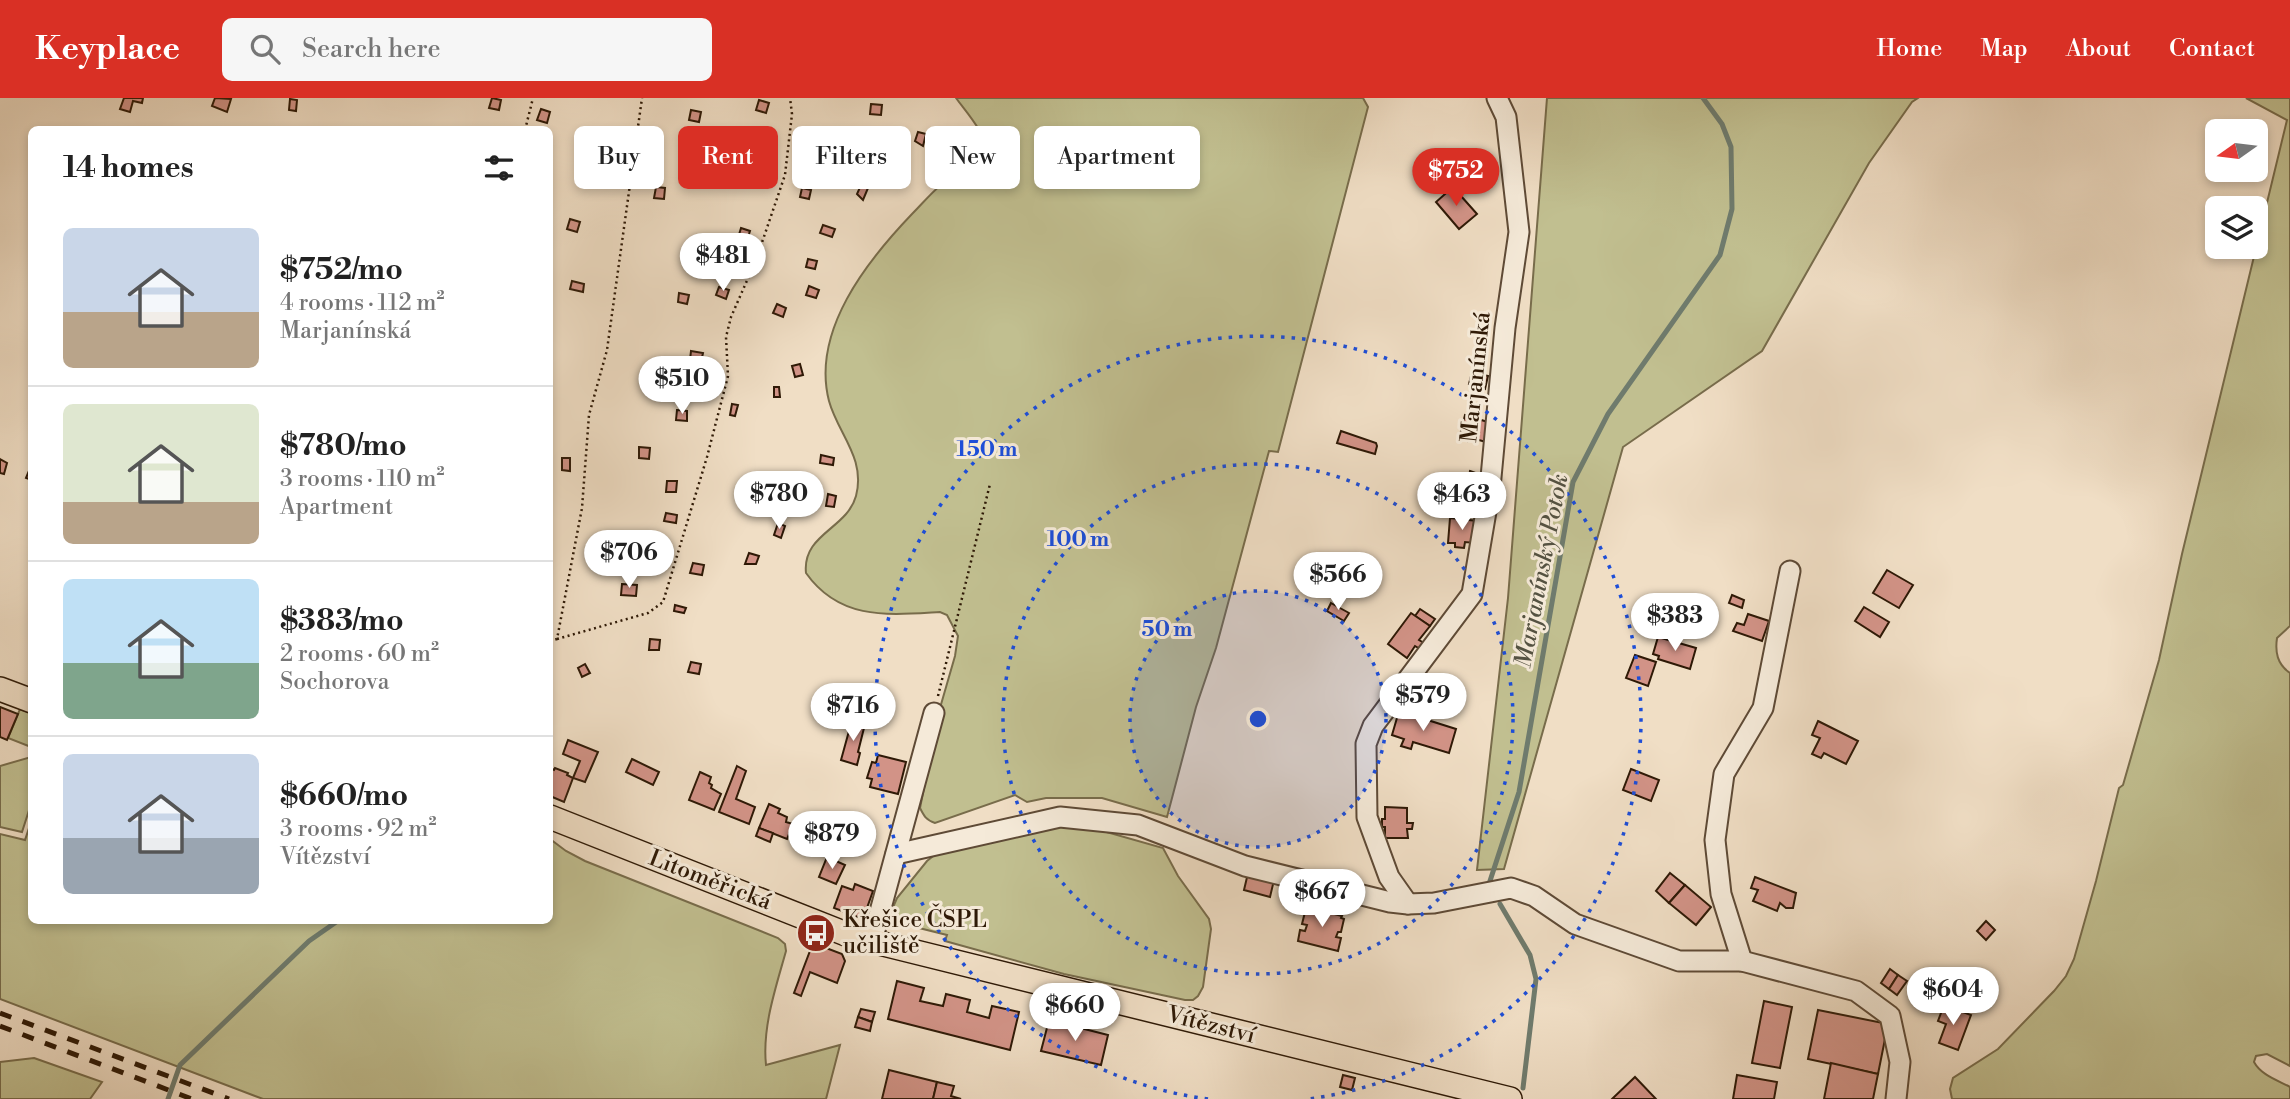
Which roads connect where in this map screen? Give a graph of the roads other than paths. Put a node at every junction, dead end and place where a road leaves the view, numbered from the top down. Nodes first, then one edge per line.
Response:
1 (1497, 98) edge
2 (1790, 571) dead end
3 (0, 689) edge
4 (28, 700) edge
5 (934, 713) road end
6 (553, 818) edge
7 (896, 854) junction
8 (1408, 904) junction
9 (872, 941) junction
10 (1742, 961) junction
11 (1510, 1099) edge
12 (1896, 1099) edge

1 - 8 street, Marjanínská
2 - 10 street
3 - 4 main road
5 - 7 street
6 - 9 main road, Litoměřická
7 - 8 street
7 - 9 street
8 - 10 street
9 - 11 main road, Vítězství
10 - 12 street

